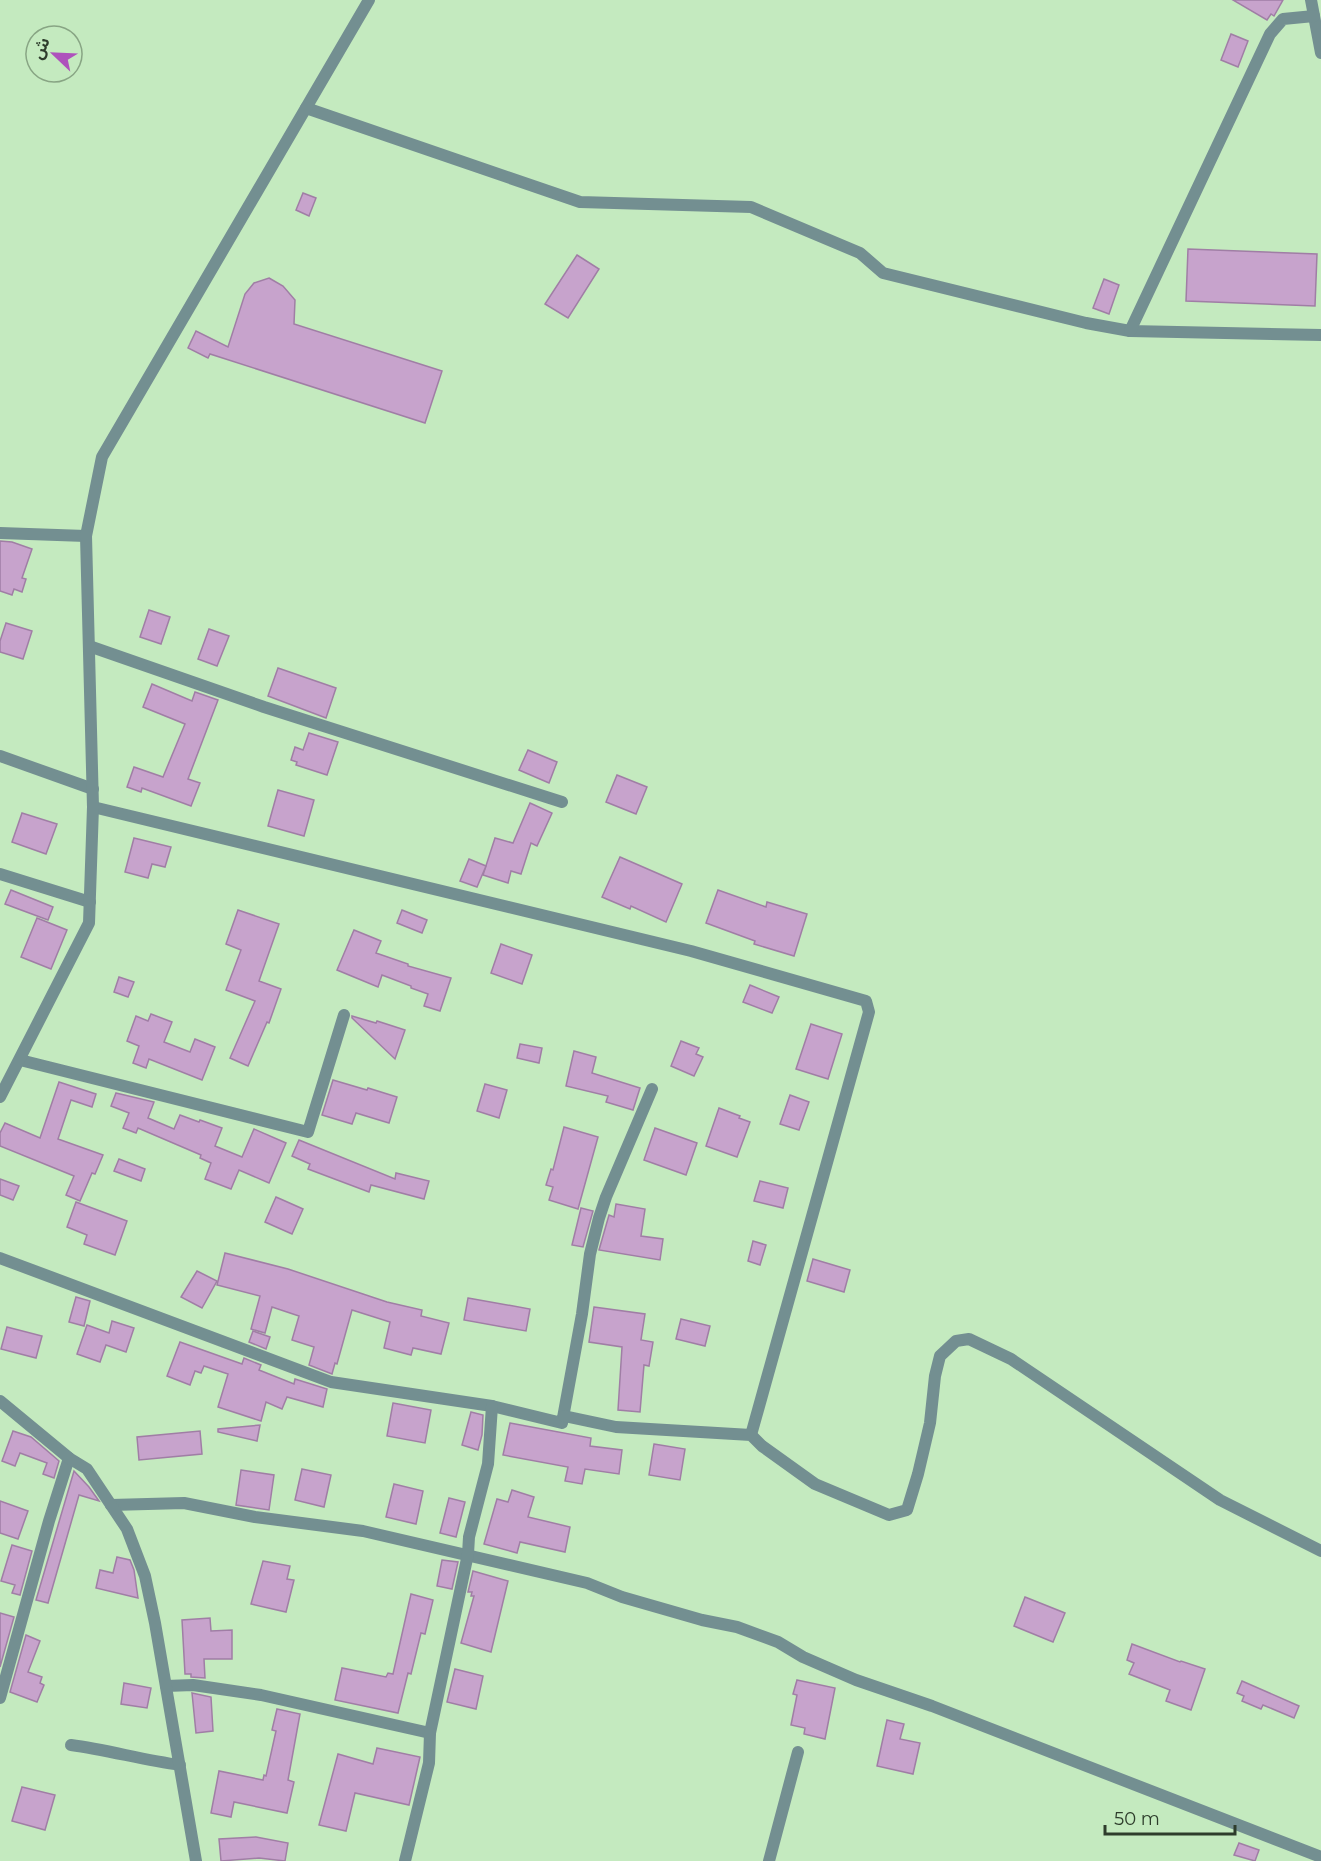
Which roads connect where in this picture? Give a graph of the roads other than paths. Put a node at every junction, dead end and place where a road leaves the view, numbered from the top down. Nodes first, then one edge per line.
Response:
1 (369, 0) edge
2 (1311, 0) edge
3 (1314, 16) junction
4 (1321, 53) edge
5 (306, 108) junction
6 (1130, 331) junction
7 (1321, 335) edge
8 (0, 533) edge
9 (86, 536) junction
10 (89, 646) junction
11 (0, 756) edge
12 (93, 789) junction
13 (562, 802) dead end
14 (93, 807) junction
15 (0, 874) edge
16 (90, 902) junction
17 (344, 1015) dead end
18 (20, 1060) junction
19 (652, 1089) dead end
20 (0, 1097) edge
21 (0, 1258) edge
22 (0, 1401) edge
23 (492, 1406) junction
24 (564, 1416) junction
25 (751, 1435) junction
26 (69, 1458) junction
27 (111, 1505) junction
28 (1321, 1551) edge
29 (468, 1554) junction
30 (166, 1686) junction
31 (0, 1698) edge
32 (430, 1733) junction
33 (71, 1745) dead end
34 (798, 1752) dead end
35 (180, 1765) junction
36 (1299, 1848) junction
37 (1321, 1857) edge
38 (196, 1861) edge
39 (405, 1861) edge
40 (769, 1861) edge
41 (1295, 1861) edge

1 - 5 street
2 - 3 street
3 - 4 street
3 - 6 street
5 - 6 street
5 - 9 street
6 - 7 street
8 - 9 street
9 - 10 street
10 - 12 street
10 - 13 street
11 - 12 street
12 - 14 street
14 - 16 street
14 - 25 street
15 - 16 street
16 - 18 street
17 - 18 street
18 - 20 street
19 - 24 street
21 - 23 street
22 - 26 street
23 - 24 street
23 - 29 street
24 - 25 street
25 - 28 street
26 - 27 street
26 - 31 street
27 - 29 street
27 - 30 street
29 - 32 street
29 - 36 street
30 - 32 street
30 - 35 street
32 - 39 street
33 - 35 street
34 - 40 street
35 - 38 street
36 - 37 street
36 - 41 street

